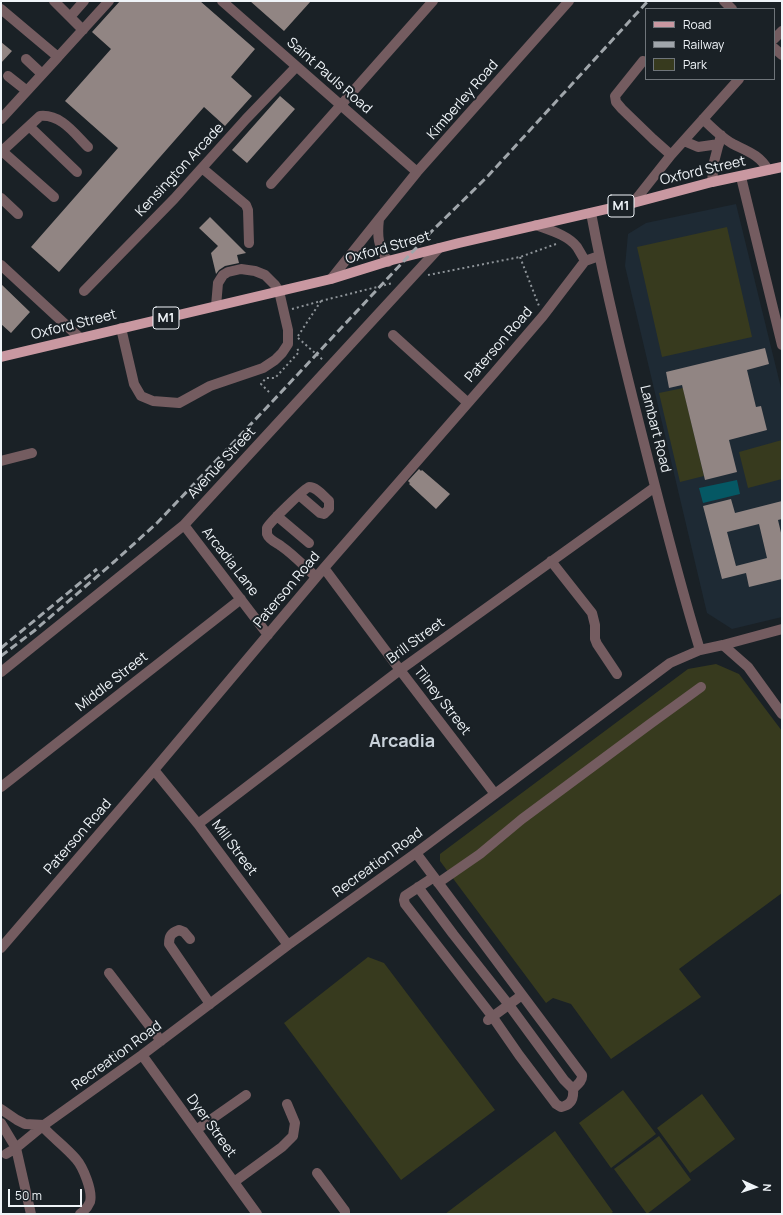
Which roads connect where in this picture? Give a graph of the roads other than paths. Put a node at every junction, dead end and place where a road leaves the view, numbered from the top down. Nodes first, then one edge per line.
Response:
1 (54, 1) edge
2 (84, 1) edge
3 (109, 1) edge
4 (222, 1) edge
5 (433, 1) edge
6 (563, 3) edge
7 (1, 9) edge
8 (70, 17) junction
9 (83, 30) junction
10 (782, 30) edge
11 (775, 38) edge
12 (58, 57) junction
13 (26, 59) dead end
14 (644, 61) dead end
15 (296, 67) junction
16 (42, 74) junction
17 (8, 76) dead end
18 (738, 80) edge
19 (27, 91) junction
20 (341, 105) junction
21 (3, 112) edge
22 (703, 119) junction
23 (29, 126) junction
24 (720, 140) junction
25 (684, 141) junction
26 (88, 147) dead end
27 (2, 151) edge
28 (671, 155) junction
29 (782, 167) edge
30 (202, 168) junction
31 (768, 170) junction
32 (77, 172) dead end
33 (417, 172) junction
34 (740, 177) junction
35 (712, 182) junction
36 (271, 184) dead end
37 (54, 197) dead end
38 (1, 198) edge
39 (633, 203) junction
40 (591, 213) junction
41 (18, 214) dead end
42 (379, 218) junction
43 (536, 225) junction
44 (249, 243) dead end
45 (437, 249) junction
46 (599, 256) junction
47 (390, 261) junction
48 (585, 261) junction
49 (1, 265) edge
50 (331, 279) junction
51 (279, 291) junction
52 (84, 292) dead end
53 (216, 306) junction
54 (121, 328) junction
55 (393, 335) dead end
56 (80, 338) junction
57 (782, 345) edge
58 (1, 357) edge
59 (468, 403) junction
60 (32, 453) dead end
61 (1, 461) edge
62 (655, 487) junction
63 (299, 495) dead end
64 (276, 516) junction
65 (184, 525) junction
66 (309, 544) dead end
67 (552, 561) junction
68 (324, 568) junction
69 (316, 577) junction
70 (241, 599) junction
71 (782, 629) edge
72 (268, 635) junction
73 (723, 645) junction
74 (700, 650) junction
75 (400, 670) junction
76 (1, 672) edge
77 (618, 674) dead end
78 (701, 687) dead end
79 (782, 714) edge
80 (154, 770) junction
81 (1, 787) edge
82 (495, 794) junction
83 (198, 824) junction
84 (416, 853) junction
85 (436, 880) junction
86 (418, 887) junction
87 (5, 937) edge
88 (190, 939) dead end
89 (288, 945) junction
90 (1, 948) edge
91 (109, 973) dead end
92 (522, 995) junction
93 (210, 1004) junction
94 (509, 1005) junction
95 (490, 1018) junction
96 (161, 1041) junction
97 (142, 1055) junction
98 (573, 1089) junction
99 (246, 1095) dead end
100 (287, 1104) dead end
101 (1, 1109) edge
102 (1, 1123) edge
103 (43, 1126) junction
104 (196, 1130) junction
105 (16, 1148) junction
106 (4, 1150) edge
107 (21, 1172) junction
108 (318, 1173) dead end
109 (234, 1182) junction
110 (31, 1214) edge
111 (80, 1214) edge
112 (257, 1214) edge
113 (345, 1214) edge

1 - 8 street
2 - 8 street
3 - 9 street
4 - 15 street, Saint Pauls Road
5 - 20 street
6 - 33 street, Kimberley Road
7 - 12 street
8 - 9 street
9 - 12 street
10 - 11 street
12 - 16 street
13 - 16 street
14 - 28 street
15 - 20 street, Saint Pauls Road
15 - 30 street, Kensington Arcade
16 - 19 street
17 - 19 street
18 - 22 street
19 - 21 street
20 - 33 street, Saint Pauls Road
20 - 36 street
22 - 24 street
22 - 25 street
23 - 26 street
23 - 27 street
23 - 32 street
24 - 25 street
24 - 31 street
24 - 35 street
25 - 28 street
27 - 37 street
28 - 39 street
29 - 31 main road, Oxford Street / M1
30 - 44 street
30 - 52 street, Kensington Arcade
31 - 34 main road, Oxford Street / M1
33 - 42 street, Kimberley Road
34 - 35 main road, Oxford Street / M1
34 - 57 street
35 - 39 main road, Oxford Street / M1
38 - 41 street
39 - 40 main road, Oxford Street / M1
40 - 43 main road, Oxford Street / M1
40 - 46 street, Lambart Road
42 - 47 street
42 - 50 street, Kimberley Road
43 - 45 main road, Oxford Street / M1
43 - 48 street
45 - 47 main road, Oxford Street / M1
45 - 65 street, Avenue Street
46 - 48 street
46 - 62 street, Lambart Road
47 - 50 main road, Oxford Street / M1
48 - 59 street, Paterson Road
49 - 56 street
50 - 51 main road, Oxford Street / M1
51 - 53 main road, Oxford Street / M1
51 - 53 street
51 - 54 street
53 - 54 main road, Oxford Street / M1
54 - 56 main road, Oxford Street / M1
55 - 59 street
56 - 58 main road, Oxford Street / M1
59 - 68 street, Paterson Road
60 - 61 street
62 - 67 street, Brill Street
62 - 74 street, Lambart Road
63 - 64 street
64 - 66 street
64 - 69 street
65 - 70 street, Arcadia Lane
65 - 76 street, Avenue Street
67 - 75 street, Brill Street
67 - 77 street
68 - 69 street, Paterson Road
68 - 75 street, Tilney Street
69 - 72 street, Paterson Road
70 - 72 street, Arcadia Lane
70 - 81 street, Middle Street
71 - 73 street, Recreation Road
72 - 80 street, Paterson Road
73 - 74 street, Recreation Road
73 - 79 street
74 - 82 street, Recreation Road
75 - 82 street, Tilney Street
75 - 83 street, Brill Street
78 - 85 street
80 - 83 street, Mill Street
80 - 87 street, Paterson Road
82 - 84 street, Recreation Road
83 - 89 street, Mill Street
84 - 85 street
84 - 89 street, Recreation Road
85 - 86 street
85 - 92 street
86 - 94 street
86 - 95 street
87 - 90 street, Paterson Road
88 - 93 street
89 - 93 street, Recreation Road
91 - 96 street
92 - 94 street
92 - 98 street
93 - 96 street, Recreation Road
94 - 95 street
94 - 98 street
95 - 98 street
96 - 97 street, Recreation Road
97 - 103 street, Recreation Road
97 - 104 street, Dyer Street
99 - 104 street
100 - 109 street
101 - 103 street
102 - 105 street
103 - 105 street, Recreation Road
103 - 111 street
104 - 109 street, Dyer Street
105 - 106 street, Recreation Road
105 - 107 street
106 - 107 street
107 - 110 street
108 - 113 street
109 - 112 street, Dyer Street

